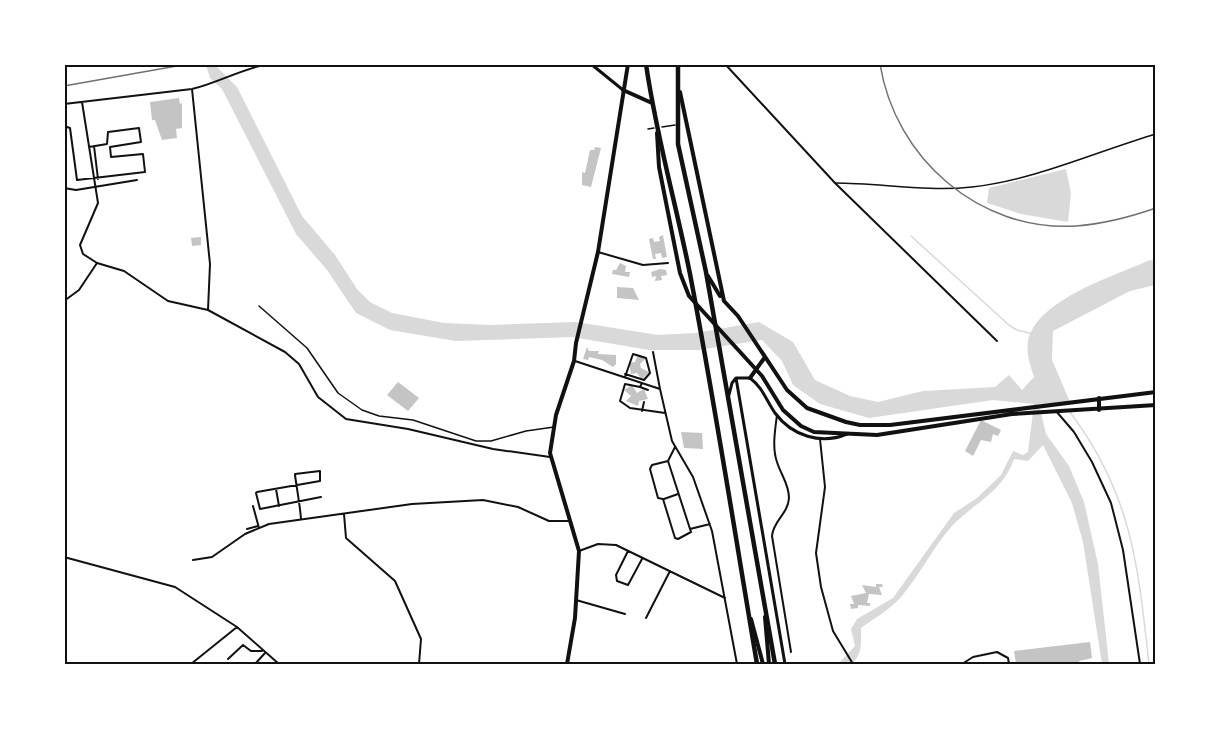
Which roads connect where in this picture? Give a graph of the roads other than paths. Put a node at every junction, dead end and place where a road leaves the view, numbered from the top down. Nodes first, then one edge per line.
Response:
1 (268, 64) edge
2 (591, 64) edge
3 (628, 64) edge
4 (646, 64) edge
5 (678, 64) edge
6 (725, 64) edge
7 (192, 89) junction
8 (623, 90) junction
9 (680, 92) junction
10 (82, 102) junction
11 (652, 103) junction
12 (64, 104) edge
13 (64, 126) edge
14 (657, 132) junction
15 (1155, 134) edge
16 (94, 146) junction
17 (89, 147) junction
18 (96, 179) junction
19 (137, 180) dead end
20 (835, 183) junction
21 (95, 186) junction
22 (64, 188) edge
23 (598, 252) junction
24 (98, 263) junction
25 (668, 263) dead end
26 (706, 272) junction
27 (64, 301) edge
28 (724, 301) junction
29 (259, 306) dead end
30 (208, 310) junction
31 (996, 341) dead end
32 (653, 352) dead end
33 (765, 357) junction
34 (574, 361) junction
35 (656, 364) junction
36 (648, 365) junction
37 (625, 375) junction
38 (736, 378) junction
39 (750, 378) junction
40 (642, 383) junction
41 (640, 387) junction
42 (660, 389) junction
43 (648, 390) dead end
44 (1155, 392) edge
45 (1099, 398) junction
46 (644, 402) dead end
47 (728, 402) junction
48 (1155, 405) edge
49 (1074, 406) junction
50 (1061, 407) junction
51 (1000, 409) junction
52 (1043, 409) junction
53 (1099, 410) junction
54 (642, 411) junction
55 (1056, 411) junction
56 (664, 413) junction
57 (777, 415) junction
58 (1002, 415) junction
59 (555, 427) junction
60 (849, 433) junction
61 (820, 439) junction
62 (675, 447) junction
63 (550, 458) junction
64 (668, 461) junction
65 (297, 485) junction
66 (276, 489) junction
67 (678, 494) junction
68 (321, 497) dead end
69 (663, 499) junction
70 (299, 502) junction
71 (253, 506) dead end
72 (279, 506) junction
73 (344, 514) junction
74 (301, 519) junction
75 (570, 521) junction
76 (710, 524) junction
77 (258, 527) junction
78 (247, 529) dead end
79 (690, 529) junction
80 (579, 551) junction
81 (628, 551) junction
82 (64, 557) edge
83 (643, 558) junction
84 (192, 560) dead end
85 (670, 571) junction
86 (725, 598) junction
87 (576, 600) junction
88 (764, 608) junction
89 (749, 610) junction
90 (625, 614) dead end
91 (646, 618) dead end
92 (237, 627) junction
93 (264, 652) junction
94 (791, 652) dead end
95 (228, 659) dead end
96 (191, 664) edge
97 (249, 664) edge
98 (255, 664) edge
99 (279, 664) edge
100 (420, 664) edge
101 (567, 664) edge
102 (737, 664) edge
103 (757, 664) edge
104 (763, 664) edge
105 (769, 664) edge
106 (776, 664) edge
107 (786, 664) edge
108 (853, 664) edge
109 (962, 664) edge
110 (1009, 664) edge
111 (1140, 664) edge

1 - 7 street
2 - 8 street
3 - 8 main road
4 - 11 highway
5 - 9 highway
6 - 20 street
7 - 10 street
7 - 30 street
8 - 11 main road
8 - 23 main road
9 - 26 highway
9 - 28 main road
10 - 12 street
10 - 17 street
11 - 14 highway
13 - 18 street
14 - 60 main road
14 - 89 highway
15 - 20 lane
16 - 17 street
16 - 18 street
16 - 18 street
17 - 18 street
18 - 21 street
19 - 21 street
20 - 31 street
21 - 22 street
21 - 24 street
23 - 25 street
23 - 34 main road
24 - 27 street
24 - 30 street
26 - 28 main road
26 - 47 highway
28 - 33 main road
29 - 59 lane
30 - 63 street
32 - 35 street
33 - 39 main road
33 - 51 main road
34 - 37 street
34 - 59 main road
35 - 36 street
35 - 42 street
36 - 37 street
36 - 37 street
37 - 40 street
38 - 39 street
38 - 47 street
38 - 107 street
39 - 57 street
40 - 41 street
40 - 42 street
41 - 43 street
41 - 54 street
42 - 56 street
44 - 45 main road
45 - 49 main road
45 - 53 main road
46 - 54 street
47 - 88 highway
48 - 53 main road
49 - 50 main road
49 - 53 main road
50 - 52 main road
50 - 55 main road
51 - 52 main road
51 - 58 main road
52 - 55 main road
52 - 58 main road
54 - 56 street
55 - 111 street
56 - 62 street
57 - 61 street
57 - 94 street
58 - 60 main road
59 - 63 main road
60 - 61 street
61 - 108 street
62 - 64 street
62 - 76 street
63 - 75 main road
64 - 67 street
64 - 69 street
65 - 65 street
65 - 66 street
65 - 70 street
66 - 72 street
66 - 72 street
67 - 69 street
67 - 79 street
68 - 70 street
69 - 79 street
70 - 72 street
70 - 74 street
71 - 77 street
73 - 74 street
73 - 75 street
73 - 100 street
74 - 77 street
75 - 80 main road
76 - 79 street
76 - 86 street
77 - 78 street
77 - 84 street
80 - 81 street
80 - 87 main road
81 - 83 street
81 - 83 street
82 - 92 street
83 - 85 street
85 - 86 street
85 - 91 street
86 - 102 street
87 - 90 street
87 - 101 main road
88 - 105 main road
88 - 106 highway
89 - 103 highway
89 - 104 main road
92 - 93 street
92 - 96 street
93 - 95 street
93 - 98 street
93 - 99 street
97 - 98 street
109 - 110 street

